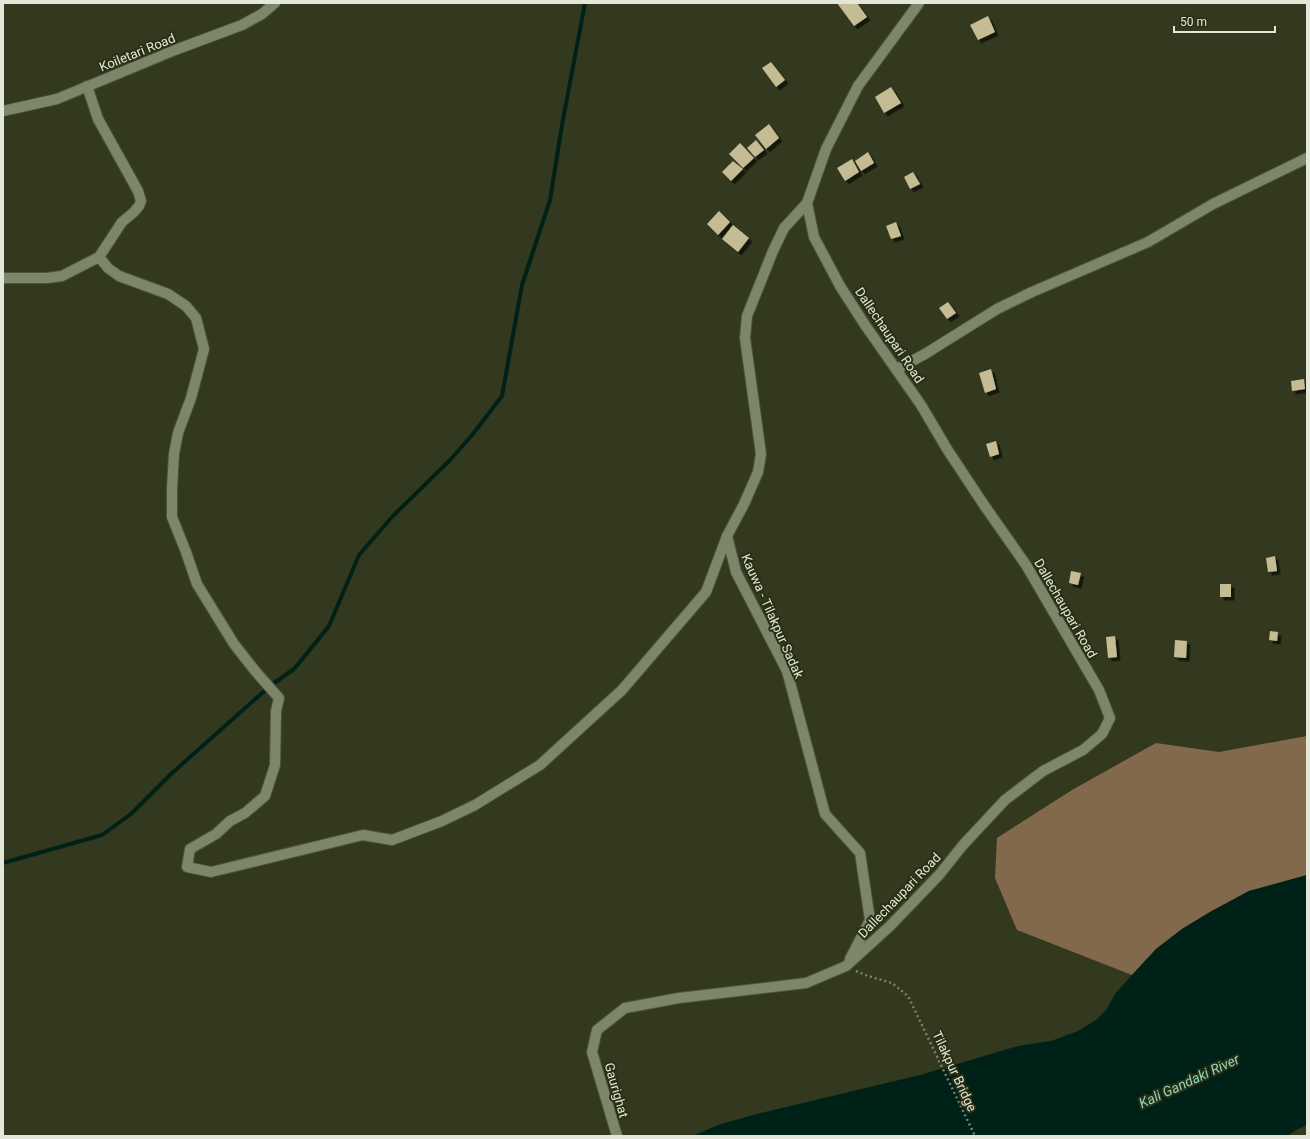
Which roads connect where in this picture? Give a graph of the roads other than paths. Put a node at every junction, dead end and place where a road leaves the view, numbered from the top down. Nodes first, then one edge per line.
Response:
1 (275, 3) edge
2 (919, 3) edge
3 (87, 86) junction
4 (3, 112) edge
5 (1307, 158) edge
6 (807, 202) junction
7 (98, 257) junction
8 (3, 278) edge
9 (897, 369) junction
10 (727, 536) junction
11 (846, 966) junction
12 (592, 1052) joint
13 (617, 1136) edge

1 - 3 street, Koiletari Road
2 - 6 street
3 - 4 street, Koiletari Road
3 - 7 street
5 - 9 street
6 - 9 street, Dallechaupari Road
6 - 10 street
7 - 8 street
7 - 10 street
9 - 11 street, Dallechaupari Road
10 - 11 street, Kauwa - Tilakpur Sadak
11 - 12 street, Dallechaupari Road
12 - 13 street, Gaurighat

